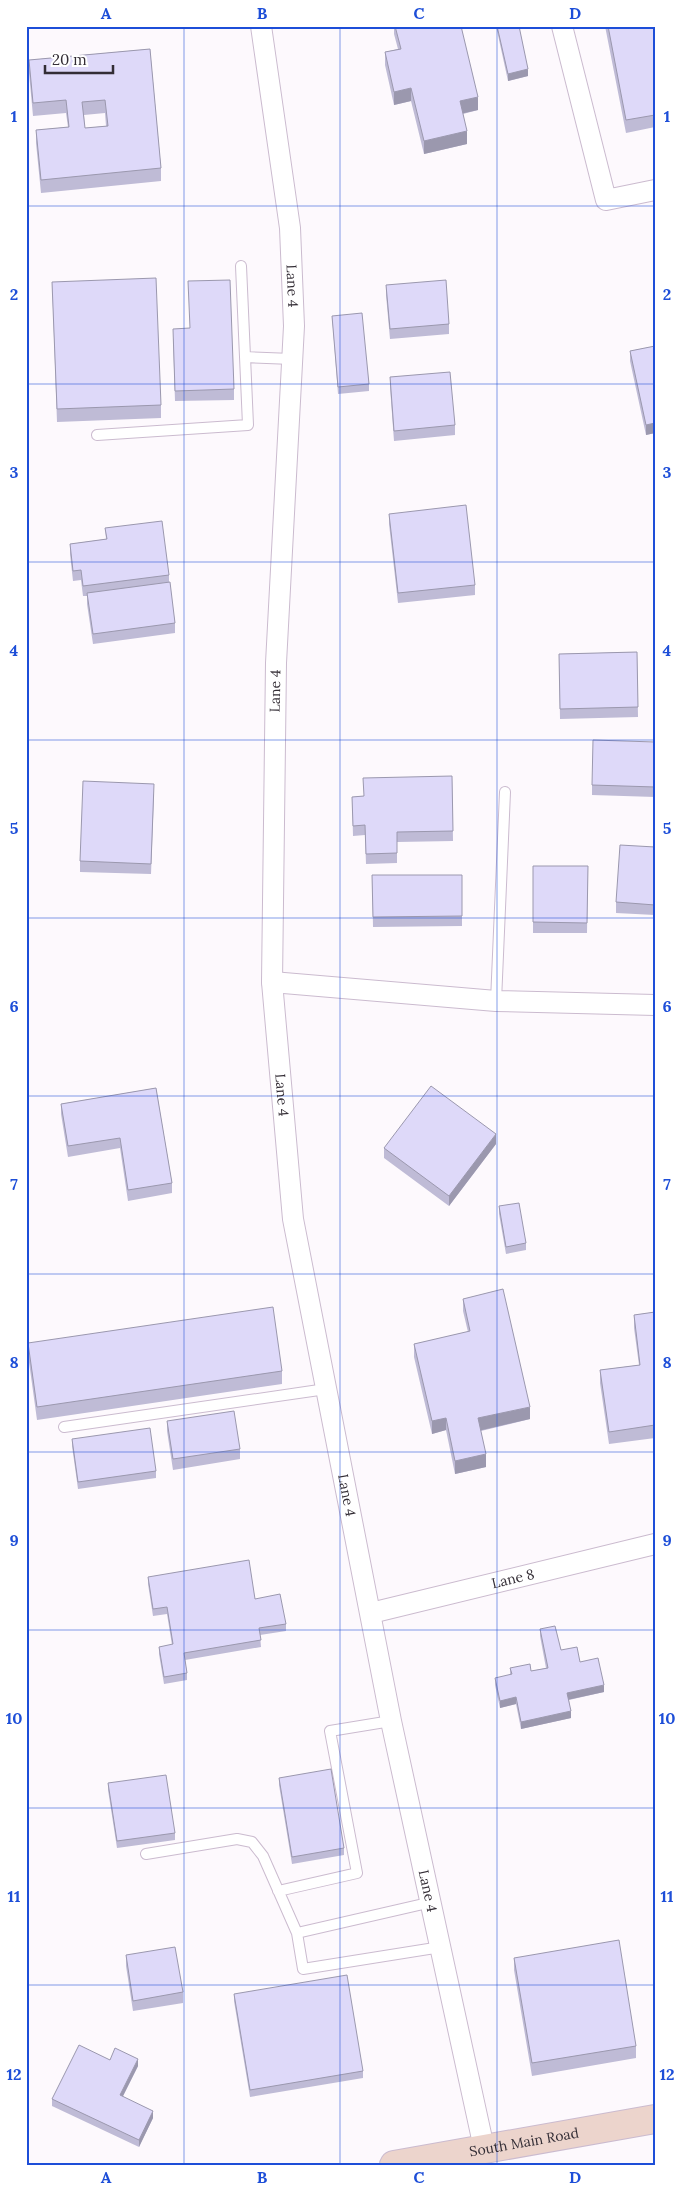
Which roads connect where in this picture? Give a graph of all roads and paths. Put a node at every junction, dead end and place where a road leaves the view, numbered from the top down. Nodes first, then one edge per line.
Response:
1 (261, 26) edge
2 (562, 26) edge
3 (655, 190) edge
4 (241, 266) dead end
5 (245, 357) junction
6 (292, 359) junction
7 (97, 435) dead end
8 (505, 792) dead end
9 (272, 982) junction
10 (496, 1001) junction
11 (655, 1006) edge
12 (326, 1389) junction
13 (64, 1427) dead end
14 (655, 1544) edge
15 (371, 1613) junction
16 (391, 1720) junction
17 (146, 1854) dead end
18 (278, 1891) junction
19 (432, 1902) junction
20 (297, 1933) junction
21 (441, 1947) junction
22 (655, 2119) edge
23 (484, 2148) junction
24 (405, 2164) edge

1 - 6 street, Lane 4
2 - 3 street
4 - 5 lane
5 - 6 lane
5 - 7 lane
6 - 9 street, Lane 4
8 - 10 lane
9 - 10 street
9 - 12 street, Lane 4
10 - 11 street
12 - 13 lane
12 - 15 street, Lane 4
14 - 15 street, Lane 8
15 - 16 street, Lane 4
16 - 18 lane
16 - 19 street, Lane 4
17 - 18 lane
18 - 20 lane
19 - 20 lane
19 - 21 street, Lane 4
20 - 21 lane
21 - 23 street, Lane 4
22 - 23 main road, South Main Road
23 - 24 main road, South Main Road

